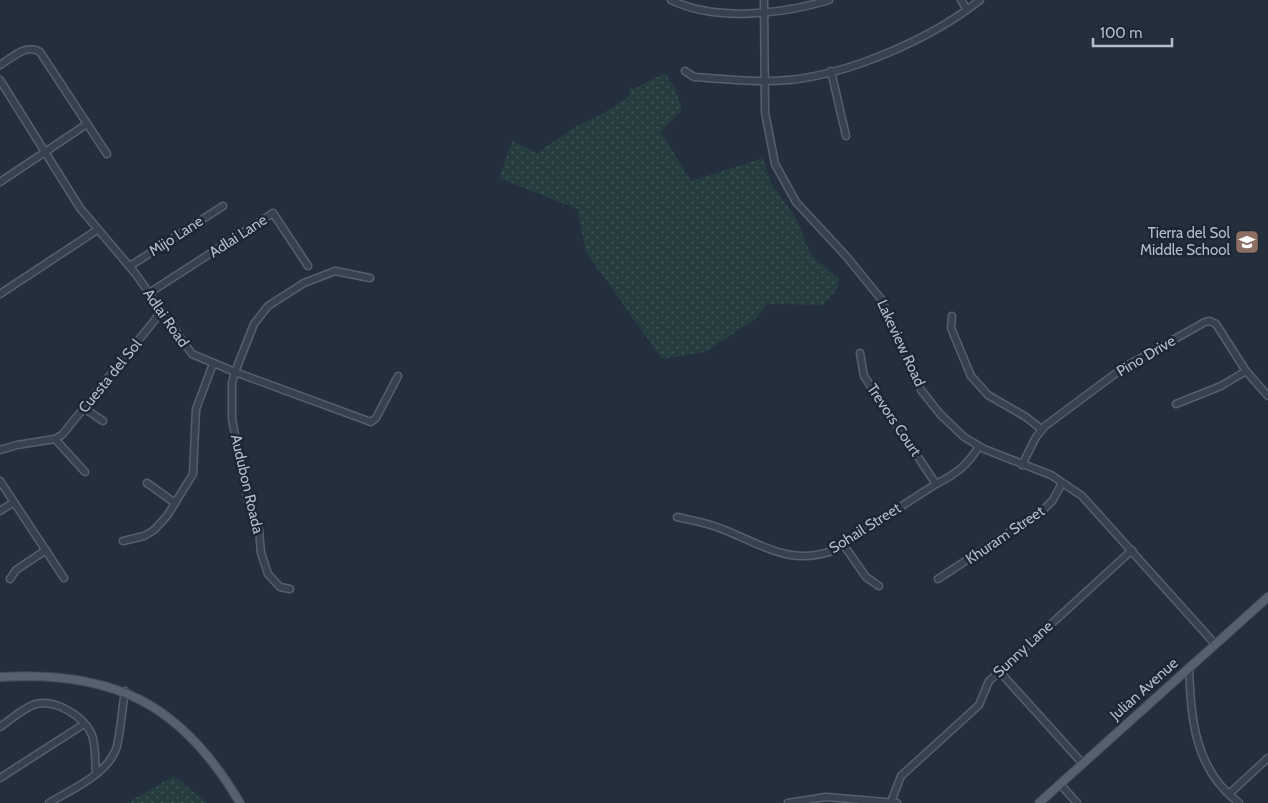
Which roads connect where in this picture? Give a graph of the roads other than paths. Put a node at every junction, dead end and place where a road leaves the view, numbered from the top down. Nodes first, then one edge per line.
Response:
1 (671, 0) edge
2 (764, 0) edge
3 (829, 0) edge
4 (961, 0) edge
5 (980, 0) edge
6 (966, 8) junction
7 (765, 12) junction
8 (0, 65) edge
9 (831, 71) junction
10 (685, 72) dead end
11 (0, 80) edge
12 (765, 80) junction
13 (88, 124) junction
14 (846, 136) dead end
15 (47, 152) junction
16 (107, 154) dead end
17 (0, 182) edge
18 (223, 206) dead end
19 (97, 230) junction
20 (130, 266) junction
21 (308, 266) dead end
22 (370, 278) dead end
23 (149, 293) junction
24 (0, 294) edge
25 (162, 311) junction
26 (952, 316) dead end
27 (860, 353) dead end
28 (213, 364) junction
29 (1246, 370) junction
30 (235, 372) junction
31 (398, 376) dead end
32 (1268, 396) edge
33 (1176, 404) dead end
34 (84, 408) junction
35 (102, 421) dead end
36 (1041, 430) junction
37 (55, 439) junction
38 (979, 446) junction
39 (0, 450) edge
40 (1022, 465) junction
41 (85, 472) dead end
42 (0, 481) edge
43 (147, 483) dead end
44 (1062, 483) junction
45 (936, 484) junction
46 (14, 502) junction
47 (176, 503) junction
48 (0, 511) edge
49 (677, 517) dead end
50 (124, 541) dead end
51 (843, 544) junction
52 (46, 550) junction
53 (1132, 550) junction
54 (64, 578) dead end
55 (10, 579) dead end
56 (938, 580) dead end
57 (879, 586) dead end
58 (290, 589) dead end
59 (1268, 597) edge
60 (1215, 644) junction
61 (1189, 667) junction
62 (999, 671) junction
63 (0, 677) edge
64 (125, 691) junction
65 (84, 724) junction
66 (0, 727) edge
67 (1268, 758) edge
68 (1082, 764) junction
69 (96, 774) junction
70 (0, 778) edge
71 (1060, 784) junction
72 (1229, 794) junction
73 (49, 803) edge
74 (240, 803) edge
75 (788, 803) edge
76 (894, 803) edge
77 (1039, 803) edge
78 (1077, 803) edge
79 (1240, 803) edge

1 - 7 street
2 - 7 street, Lakeview Road
3 - 7 street
4 - 6 street
5 - 6 street
6 - 9 street
7 - 12 street, Lakeview Road
8 - 13 street
9 - 12 street
9 - 14 street
10 - 12 street
11 - 15 street, Adlai Road
12 - 38 street, Lakeview Road
13 - 15 street
13 - 16 street
15 - 17 street
15 - 19 street, Adlai Road
18 - 20 street, Mijo Lane
19 - 20 street, Adlai Road
19 - 24 street
20 - 23 street, Adlai Road
21 - 23 street, Adlai Lane
22 - 30 street, Audubon Roada
23 - 25 street, Adlai Road
25 - 28 street, Adlai Road
25 - 34 street, Cuesta del Sol
26 - 36 street
27 - 45 street, Trevors Court
28 - 30 street, Adlai Road
28 - 47 street
29 - 32 street, Pino Drive
29 - 33 street
29 - 36 street, Pino Drive
30 - 31 street, Adlai Road
30 - 58 street, Audubon Roada
34 - 35 street
34 - 37 street, Cuesta del Sol
36 - 40 street, Pino Drive
37 - 39 street
37 - 41 street
38 - 40 street, Lakeview Road
38 - 45 street, Sohail Street
40 - 44 street, Lakeview Road
42 - 46 street
43 - 47 street
44 - 53 street, Lakeview Road
44 - 56 street, Khuram Street
45 - 51 street, Sohail Street
46 - 48 street
46 - 52 street
47 - 50 street
49 - 51 street, Sohail Street
51 - 57 street
52 - 54 street
52 - 55 street
53 - 60 street, Lakeview Road
53 - 62 street, Sunny Lane
59 - 60 main road, Julian Avenue
60 - 61 main road, Julian Avenue
61 - 68 main road, Julian Avenue
61 - 72 street
62 - 68 street
62 - 76 street, Sunny Lane
63 - 64 main road
64 - 69 street
64 - 74 main road
65 - 66 street
65 - 69 street
65 - 70 street
67 - 72 street
68 - 71 main road, Julian Avenue
69 - 73 street
71 - 77 main road, Julian Avenue
71 - 78 street
72 - 79 street
75 - 76 street

